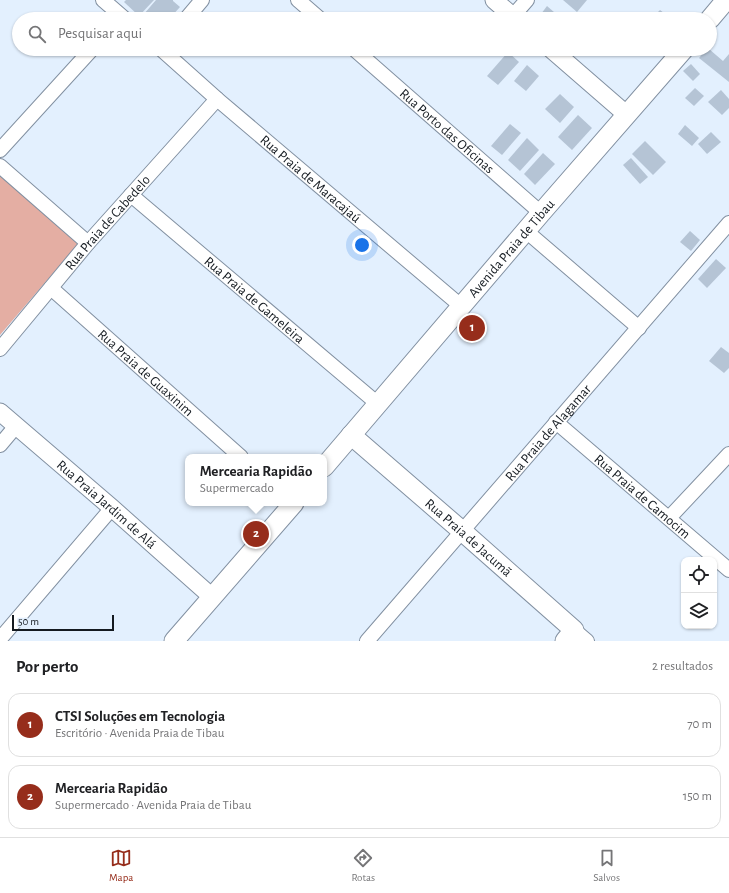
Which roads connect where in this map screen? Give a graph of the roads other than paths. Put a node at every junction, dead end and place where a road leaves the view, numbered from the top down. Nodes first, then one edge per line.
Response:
1 (103, 0) edge
2 (202, 0) edge
3 (298, 0) edge
4 (494, 0) edge
5 (527, 0) edge
6 (726, 0) edge
7 (116, 12) edge
8 (192, 12) edge
9 (312, 12) edge
10 (507, 12) edge
11 (518, 12) edge
12 (716, 12) edge
13 (86, 56) edge
14 (169, 56) edge
15 (362, 56) edge
16 (559, 56) edge
17 (678, 56) edge
18 (217, 99) junction
19 (627, 115) junction
20 (0, 150) edge
21 (0, 166) edge
22 (131, 195) junction
23 (541, 213) junction
24 (729, 224) edge
25 (526, 231) junction
26 (88, 242) junction
27 (51, 288) junction
28 (461, 306) junction
29 (639, 328) junction
30 (0, 349) edge
31 (378, 404) junction
32 (0, 412) edge
33 (556, 422) junction
34 (16, 426) junction
35 (351, 435) junction
36 (0, 445) edge
37 (237, 454) edge
38 (729, 454) edge
39 (327, 463) edge
40 (290, 506) edge
41 (112, 508) junction
42 (669, 518) junction
43 (462, 531) junction
44 (729, 570) edge
45 (212, 597) junction
46 (575, 637) edge
47 (0, 639) edge
48 (174, 641) edge
49 (367, 641) edge

1 - 7 street
2 - 8 street
3 - 9 street
4 - 10 street
5 - 11 street
6 - 12 main road
13 - 20 street
14 - 18 street, Rua Praia de Maracajaú
15 - 23 street, Rua Porto das Oficinas
16 - 19 street
17 - 19 main road, Avenida Praia de Tibau
18 - 22 street, Rua Praia de Cabedelo
18 - 28 street, Rua Praia de Maracajaú
19 - 23 main road, Avenida Praia de Tibau
21 - 26 street
22 - 26 street, Rua Praia de Cabedelo
22 - 31 street, Rua Praia de Gameleira
23 - 25 main road, Avenida Praia de Tibau
24 - 29 street, Rua Praia de Alagamar
25 - 28 main road, Avenida Praia de Tibau
25 - 29 street
26 - 27 street, Rua Praia de Cabedelo
27 - 30 street, Rua Praia de Cabedelo
27 - 37 street, Rua Praia de Guaxinim
28 - 31 main road, Avenida Praia de Tibau
29 - 33 street, Rua Praia de Alagamar
31 - 35 main road, Avenida Praia de Tibau
32 - 34 street, Rua Praia Jardim de Alá
33 - 42 street, Rua Praia de Camocim
33 - 43 street, Rua Praia de Alagamar
34 - 36 street
34 - 41 street, Rua Praia Jardim de Alá
35 - 39 main road, Avenida Praia de Tibau
35 - 43 main road, Rua Praia de Jacumã
38 - 42 street
40 - 45 main road
41 - 45 street, Rua Praia Jardim de Alá
41 - 47 street
42 - 44 street, Rua Praia de Camocim
43 - 46 main road, Rua Praia de Jacumã
43 - 49 street, Rua Praia de Alagamar
45 - 48 main road

